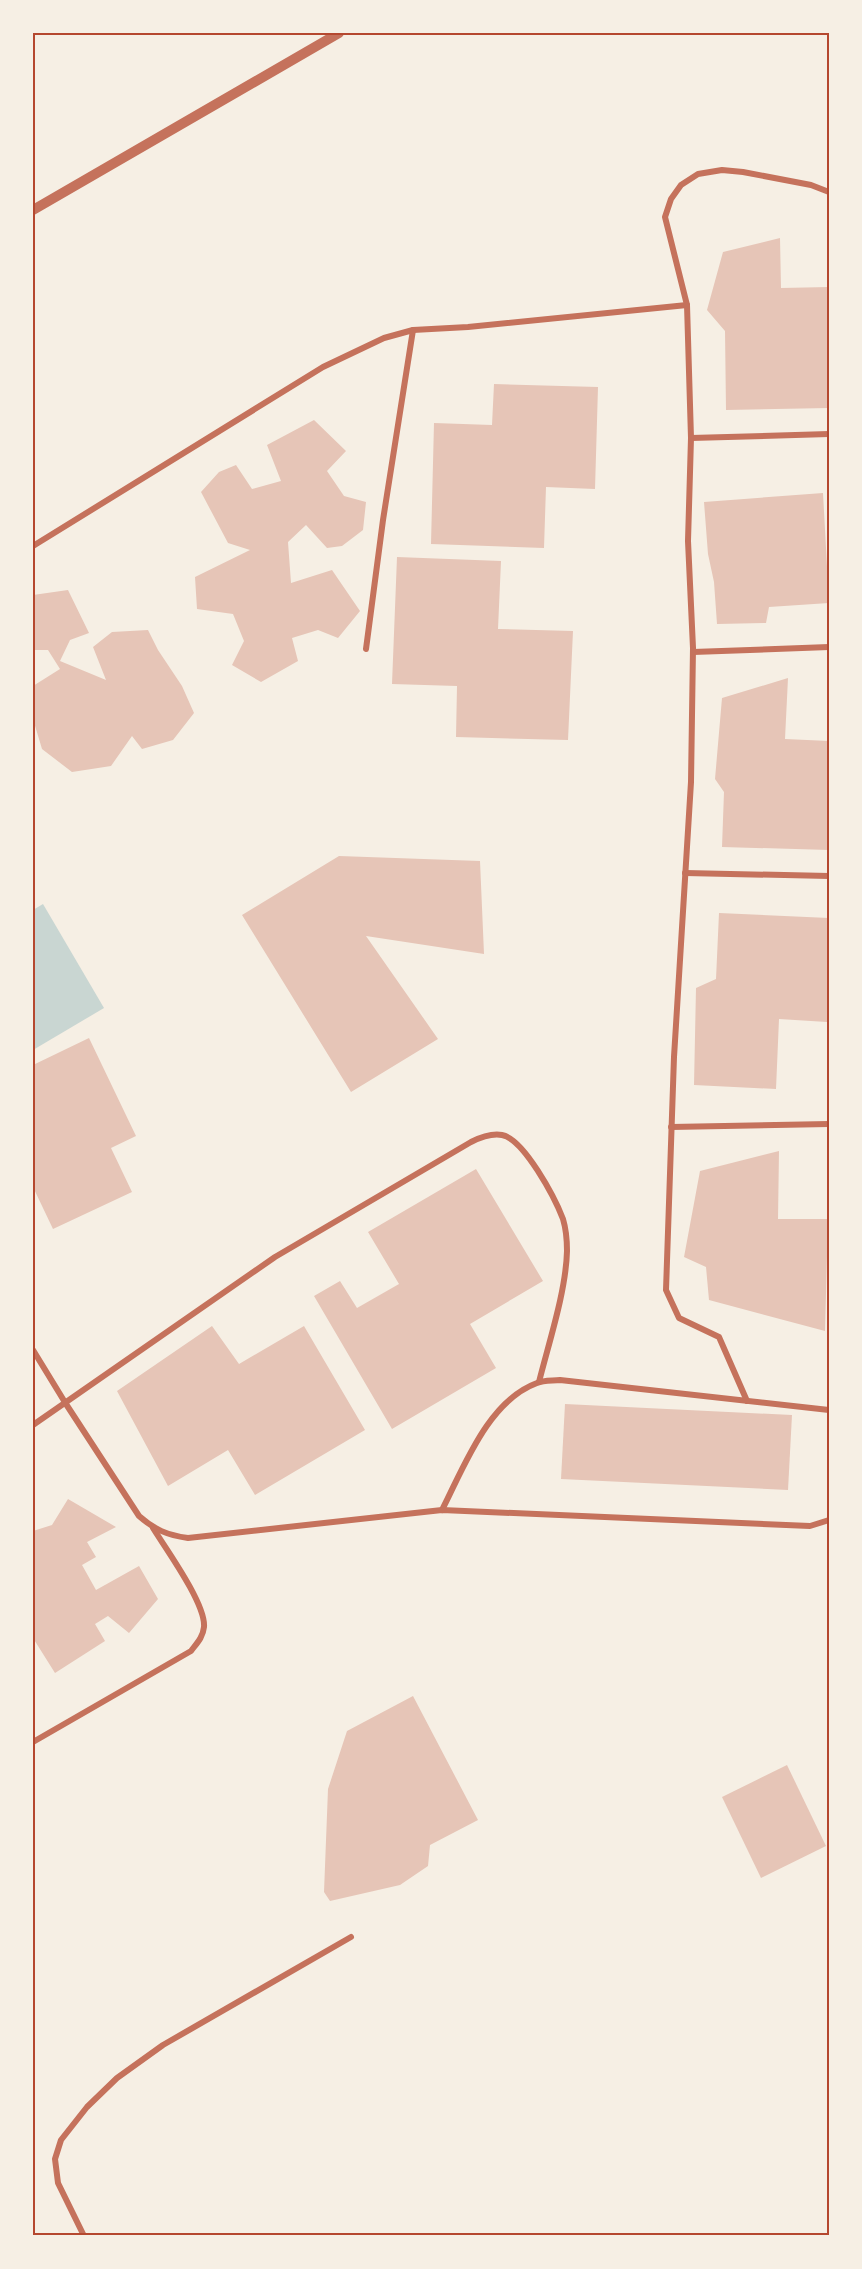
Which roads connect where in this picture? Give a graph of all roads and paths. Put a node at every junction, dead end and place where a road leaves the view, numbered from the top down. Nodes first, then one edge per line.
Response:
1 (339, 33) edge
2 (829, 192) edge
3 (33, 210) edge
4 (687, 305) junction
5 (413, 330) junction
6 (829, 434) edge
7 (691, 438) junction
8 (33, 546) edge
9 (829, 647) edge
10 (366, 649) dead end
11 (693, 652) junction
12 (685, 873) junction
13 (829, 876) edge
14 (829, 1124) edge
15 (671, 1127) junction
16 (33, 1350) edge
17 (539, 1382) junction
18 (747, 1401) junction
19 (66, 1404) junction
20 (829, 1410) edge
21 (33, 1425) edge
22 (442, 1510) junction
23 (829, 1520) edge
24 (153, 1528) junction
25 (33, 1742) edge
26 (351, 1936) dead end
27 (84, 2236) edge

1 - 3 street
2 - 4 street
4 - 5 street
4 - 7 street
5 - 8 street
5 - 10 street
6 - 7 street
7 - 11 street
9 - 11 street
11 - 12 street
12 - 13 street
12 - 15 street
14 - 15 street
15 - 18 street
16 - 19 street
17 - 18 street
17 - 19 street
17 - 22 street
18 - 20 street
19 - 21 street
19 - 24 street
22 - 23 street
22 - 24 street
24 - 25 street
26 - 27 street

